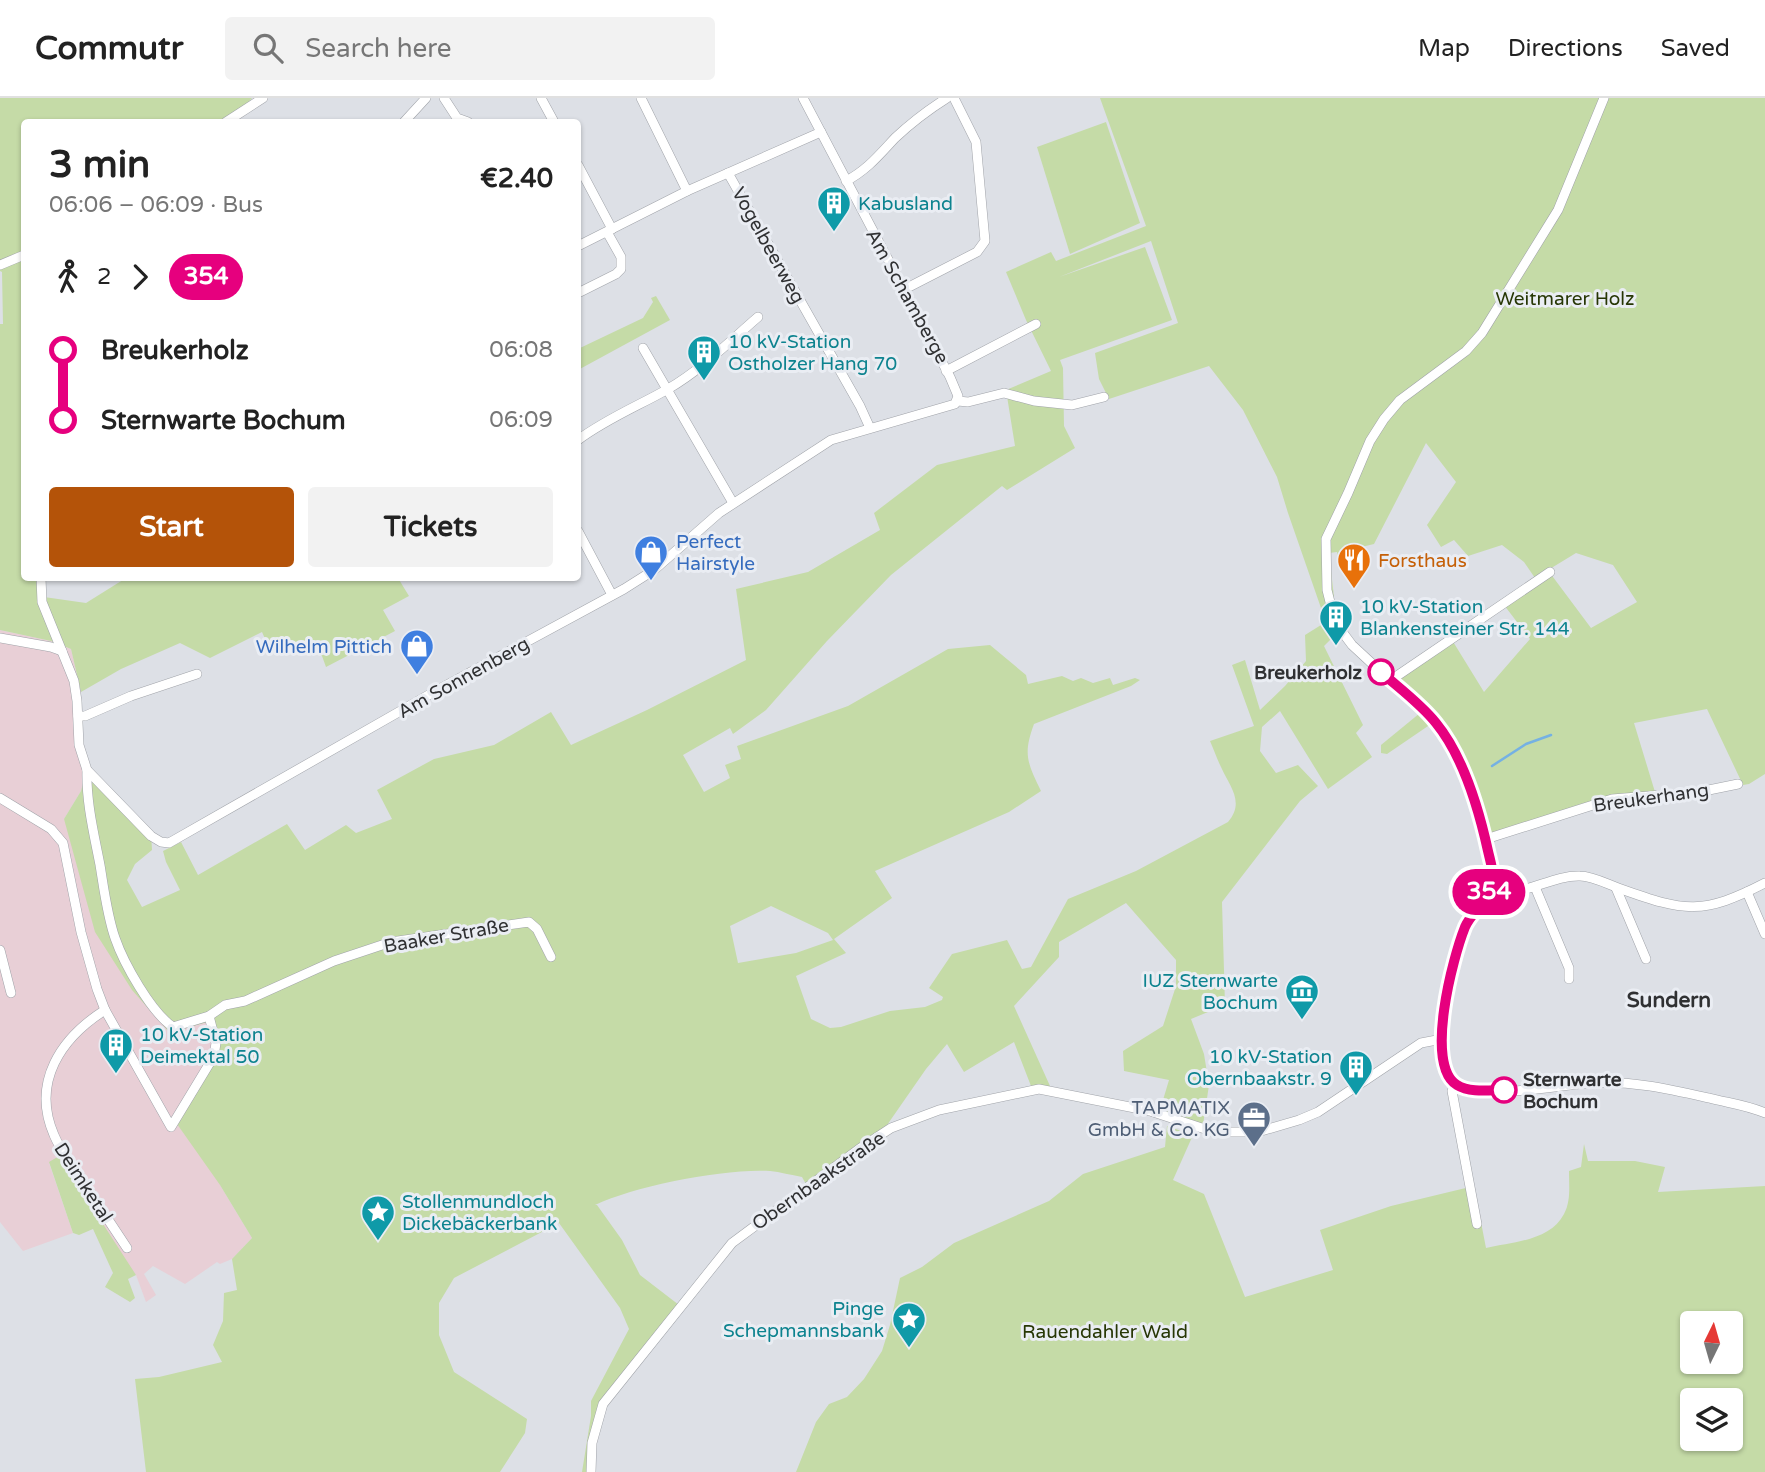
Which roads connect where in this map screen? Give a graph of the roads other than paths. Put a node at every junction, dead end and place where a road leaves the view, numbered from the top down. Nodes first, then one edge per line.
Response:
1 (263, 98) edge
2 (426, 98) edge
3 (444, 98) edge
4 (541, 98) edge
5 (641, 98) edge
6 (803, 98) edge
7 (947, 98) edge
8 (954, 98) edge
9 (1604, 98) edge
10 (231, 119) edge
11 (407, 119) edge
12 (460, 119) edge
13 (552, 119) edge
14 (821, 132) junction
15 (581, 171) edge
16 (728, 173) junction
17 (846, 181) junction
18 (687, 191) junction
19 (610, 230) junction
20 (581, 244) edge
21 (21, 256) edge
22 (0, 265) edge
23 (903, 290) junction
24 (581, 292) edge
25 (758, 317) dead end
26 (1035, 324) dead end
27 (643, 348) dead end
28 (946, 371) junction
29 (667, 389) junction
30 (1104, 397) dead end
31 (958, 401) junction
32 (870, 428) junction
33 (581, 438) edge
34 (733, 503) junction
35 (581, 537) edge
36 (1550, 572) dead end
37 (41, 581) edge
38 (612, 596) junction
39 (0, 638) edge
40 (62, 651) junction
41 (197, 674) dead end
42 (1391, 680) junction
43 (78, 716) junction
44 (87, 770) junction
45 (1738, 784) dead end
46 (0, 798) edge
47 (1486, 839) junction
48 (1765, 883) edge
49 (1535, 887) junction
50 (1616, 888) junction
51 (1491, 889) junction
52 (1747, 892) junction
53 (1765, 933) edge
54 (0, 950) edge
55 (551, 957) dead end
56 (1646, 959) dead end
57 (1569, 979) dead end
58 (11, 993) dead end
59 (105, 1010) junction
60 (209, 1016) junction
61 (1442, 1039) junction
62 (1456, 1084) junction
63 (1765, 1113) edge
64 (1476, 1224) dead end
65 (127, 1248) dead end
66 (590, 1472) edge

1 - 10 street
2 - 11 street
3 - 12 street
4 - 13 street
5 - 18 street
6 - 14 street, Am Schamberge
7 - 17 street
8 - 23 street
9 - 42 street
14 - 16 street
14 - 17 street, Am Schamberge
15 - 19 street
16 - 18 street
16 - 32 street, Vogelbeerweg
17 - 23 street, Am Schamberge
18 - 19 street
19 - 20 street
19 - 24 street
21 - 22 street
23 - 28 street, Am Schamberge
25 - 29 street
26 - 28 street, Am Schamberge
27 - 29 street
28 - 31 street
29 - 33 street
29 - 34 street
30 - 31 street, Am Sonnenberg
31 - 32 street, Am Sonnenberg
32 - 34 street, Am Sonnenberg
34 - 38 street, Am Sonnenberg
35 - 38 street
36 - 42 street
37 - 40 street
38 - 44 street, Am Sonnenberg
39 - 40 street
40 - 43 street
41 - 43 street
42 - 47 street
43 - 44 street
44 - 60 street, Baaker Straße
45 - 47 street, Breukerhang
46 - 59 street
47 - 51 street
48 - 52 street
49 - 50 street
49 - 51 street
49 - 57 street
50 - 52 street
50 - 56 street
51 - 61 street
52 - 53 street
54 - 58 street
55 - 60 street, Baaker Straße
59 - 60 street
59 - 65 street, Deimketal
61 - 62 street
61 - 66 street, Obernbaakstraße
62 - 63 street
62 - 64 street

